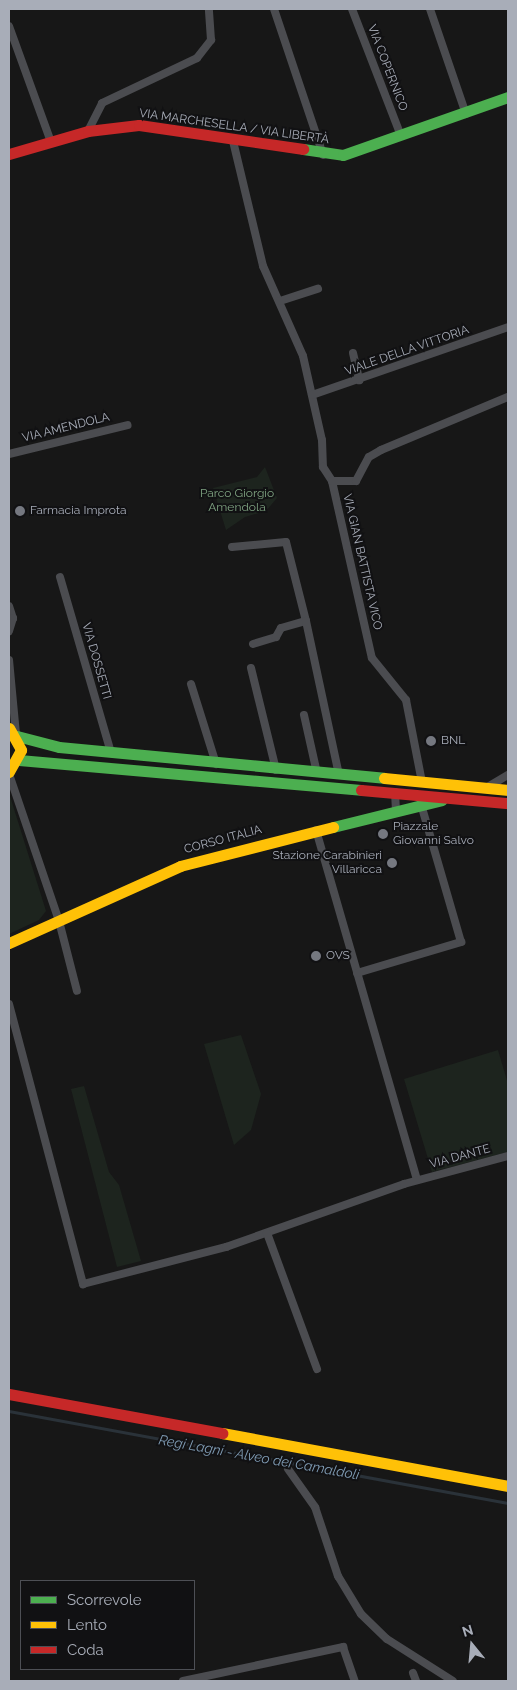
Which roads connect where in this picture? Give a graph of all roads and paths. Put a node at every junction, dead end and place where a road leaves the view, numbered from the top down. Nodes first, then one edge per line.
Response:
1 (209, 9) edge
2 (274, 9) edge
3 (352, 9) edge
4 (430, 9) edge
5 (9, 26) edge
6 (508, 97) edge
7 (466, 114) junction
8 (88, 130) junction
9 (401, 136) junction
10 (233, 141) junction
11 (51, 142) junction
12 (9, 154) edge
13 (323, 155) junction
14 (318, 290) dead end
15 (280, 301) junction
16 (508, 327) edge
17 (353, 353) dead end
18 (359, 380) junction
19 (312, 396) junction
20 (506, 397) edge
21 (128, 425) dead end
22 (9, 454) edge
23 (332, 481) junction
24 (232, 548) dead end
25 (60, 576) dead end
26 (9, 606) edge
27 (306, 621) junction
28 (9, 631) edge
29 (253, 644) dead end
30 (9, 660) edge
31 (251, 668) dead end
32 (191, 684) dead end
33 (10, 703) edge
34 (304, 715) dead end
35 (14, 733) edge
36 (111, 752) junction
37 (19, 760) junction
38 (216, 764) junction
39 (276, 770) junction
40 (9, 773) edge
41 (317, 773) junction
42 (339, 775) junction
43 (508, 775) edge
44 (422, 782) junction
45 (464, 785) junction
46 (486, 788) junction
47 (508, 790) edge
48 (395, 792) junction
49 (461, 798) junction
50 (508, 803) edge
51 (421, 804) junction
52 (396, 810) junction
53 (316, 830) junction
54 (59, 920) junction
55 (9, 943) edge
56 (357, 973) junction
57 (77, 991) dead end
58 (9, 1004) edge
59 (508, 1156) edge
60 (417, 1180) junction
61 (267, 1232) junction
62 (316, 1369) dead end
63 (9, 1394) edge
64 (288, 1469) dead end
65 (508, 1486) edge
66 (413, 1672) dead end
67 (183, 1681) edge
68 (355, 1681) edge
69 (416, 1681) edge
70 (453, 1681) edge

1 - 8 street
2 - 13 street
3 - 9 street, VIA COPERNICO
4 - 7 street
5 - 11 street
6 - 7 street, VIA MARCHESELLA / VIA LIBERTÀ
7 - 9 street, VIA MARCHESELLA / VIA LIBERTÀ
8 - 10 street, VIA MARCHESELLA / VIA LIBERTÀ
8 - 11 street, VIA MARCHESELLA / VIA LIBERTÀ
9 - 13 street, VIA MARCHESELLA / VIA LIBERTÀ
10 - 13 street, VIA MARCHESELLA / VIA LIBERTÀ
10 - 15 street, VIA GIAN BATTISTA VICO
11 - 12 street, VIA MARCHESELLA / VIA LIBERTÀ
14 - 15 street
15 - 19 street, VIA GIAN BATTISTA VICO
16 - 18 street, VIALE DELLA VITTORIA
17 - 18 street
18 - 19 street, VIALE DELLA VITTORIA
19 - 23 street, VIA GIAN BATTISTA VICO
20 - 23 street
21 - 22 street, VIA AMENDOLA
23 - 44 street, VIA GIAN BATTISTA VICO
24 - 27 street
25 - 36 street, VIA DOSSETTI
26 - 28 street
27 - 29 street
27 - 42 street
30 - 33 street
31 - 39 street
32 - 38 street
33 - 35 street
34 - 41 street
35 - 36 street
35 - 37 street
36 - 38 street
37 - 40 street
37 - 48 street
38 - 39 street
39 - 41 street
40 - 54 street
41 - 42 street
42 - 44 street
43 - 46 street
44 - 45 street
45 - 46 street
45 - 49 street
46 - 47 street
46 - 49 street
48 - 49 street
48 - 52 street
49 - 50 street
49 - 51 street, CORSO ITALIA
51 - 52 street, CORSO ITALIA
51 - 56 street
52 - 53 street, CORSO ITALIA
53 - 54 street, CORSO ITALIA
53 - 56 street
54 - 55 street, CORSO ITALIA
54 - 57 street
56 - 60 street
58 - 61 street, VIA DANTE
59 - 60 street, VIA DANTE
60 - 61 street, VIA DANTE
61 - 62 street
63 - 65 street
64 - 70 street
66 - 69 street
67 - 68 street

